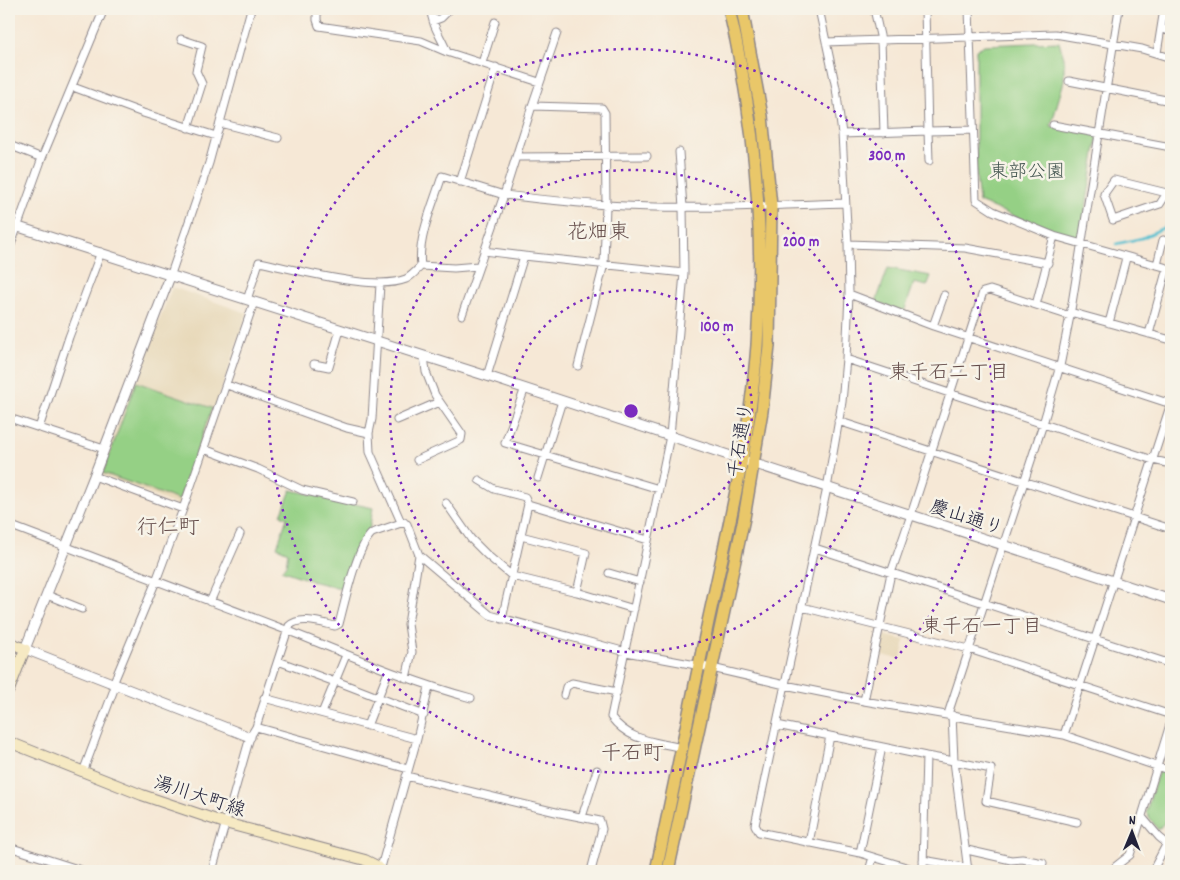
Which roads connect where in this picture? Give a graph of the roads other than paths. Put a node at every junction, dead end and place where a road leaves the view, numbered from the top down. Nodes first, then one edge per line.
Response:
1 (104, 9) edge
2 (251, 9) edge
3 (317, 9) edge
4 (431, 9) edge
5 (450, 9) edge
6 (729, 9) edge
7 (742, 9) edge
8 (819, 9) edge
9 (874, 9) edge
10 (925, 9) edge
11 (969, 9) edge
12 (1119, 9) edge
13 (1164, 9) edge
14 (433, 21) junction
15 (494, 22) dead end
16 (1161, 28) junction
17 (1171, 32) edge
18 (557, 33) dead end
19 (970, 38) junction
20 (180, 39) dead end
21 (926, 39) junction
22 (881, 40) junction
23 (826, 42) junction
24 (1114, 44) junction
25 (448, 52) junction
26 (1157, 53) junction
27 (1171, 58) edge
28 (482, 63) junction
29 (496, 67) junction
30 (1068, 81) dead end
31 (540, 82) junction
32 (73, 87) junction
33 (1107, 89) junction
34 (1171, 101) edge
35 (532, 106) junction
36 (220, 123) junction
37 (1053, 124) dead end
38 (188, 128) junction
39 (972, 130) junction
40 (928, 131) junction
41 (884, 132) junction
42 (842, 134) junction
43 (1099, 134) junction
44 (216, 136) junction
45 (278, 138) dead end
46 (9, 145) edge
47 (1171, 147) edge
48 (678, 152) dead end
49 (647, 156) dead end
50 (516, 157) junction
51 (606, 157) junction
52 (42, 158) junction
53 (929, 161) dead end
54 (460, 182) junction
55 (1090, 191) junction
56 (1169, 193) edge
57 (1104, 194) junction
58 (504, 195) junction
59 (845, 203) junction
60 (606, 205) junction
61 (758, 206) junction
62 (771, 206) junction
63 (683, 207) junction
64 (13, 225) edge
65 (1054, 236) junction
66 (1163, 240) dead end
67 (848, 244) junction
68 (1081, 245) junction
69 (9, 250) edge
70 (484, 251) junction
71 (101, 252) junction
72 (524, 256) junction
73 (1126, 258) junction
74 (1048, 263) junction
75 (604, 264) junction
76 (1157, 265) junction
77 (421, 266) junction
78 (478, 266) junction
79 (1169, 268) edge
80 (684, 273) junction
81 (171, 274) junction
82 (380, 284) junction
83 (849, 294) junction
84 (944, 295) dead end
85 (250, 301) junction
86 (1036, 305) junction
87 (1070, 314) junction
88 (462, 315) dead end
89 (1109, 323) junction
90 (933, 326) junction
91 (340, 330) junction
92 (1148, 334) junction
93 (969, 337) junction
94 (1171, 340) edge
95 (376, 342) junction
96 (424, 356) junction
97 (846, 359) junction
98 (314, 364) dead end
99 (578, 366) dead end
100 (1060, 366) junction
101 (487, 376) junction
102 (227, 385) junction
103 (525, 388) junction
104 (950, 393) junction
105 (562, 401) junction
106 (439, 402) junction
107 (1171, 403) edge
108 (9, 418) edge
109 (397, 420) dead end
110 (838, 421) junction
111 (1043, 424) junction
112 (39, 428) junction
113 (369, 433) junction
114 (670, 436) junction
115 (104, 449) junction
116 (204, 449) junction
117 (932, 451) junction
118 (546, 455) junction
119 (417, 460) dead end
120 (742, 460) junction
121 (1152, 460) junction
122 (754, 464) junction
123 (1171, 464) edge
124 (94, 476) junction
125 (538, 478) dead end
126 (479, 480) dead end
127 (1023, 481) junction
128 (828, 488) junction
129 (659, 489) junction
130 (352, 502) dead end
131 (446, 503) dead end
132 (528, 504) junction
133 (183, 510) junction
134 (911, 515) junction
135 (1134, 518) junction
136 (404, 522) junction
137 (9, 525) edge
138 (1171, 529) edge
139 (240, 534) dead end
140 (521, 536) junction
141 (648, 540) junction
142 (1004, 544) junction
143 (66, 546) junction
144 (815, 548) junction
145 (419, 556) junction
146 (609, 573) dead end
147 (891, 573) junction
148 (512, 576) junction
149 (1114, 580) junction
150 (156, 581) junction
151 (640, 582) junction
152 (577, 592) junction
153 (46, 595) junction
154 (1171, 600) edge
155 (210, 602) junction
156 (984, 603) junction
157 (802, 607) junction
158 (82, 608) dead end
159 (634, 610) junction
160 (502, 619) junction
161 (880, 627) junction
162 (287, 631) junction
163 (1095, 639) junction
164 (9, 642) edge
165 (25, 649) junction
166 (969, 649) junction
167 (626, 652) junction
168 (346, 655) junction
169 (278, 661) junction
170 (1171, 664) edge
171 (698, 666) junction
172 (712, 668) junction
173 (388, 672) junction
174 (406, 678) junction
175 (336, 681) junction
176 (115, 684) junction
177 (785, 685) junction
178 (1080, 685) junction
179 (429, 687) junction
180 (9, 690) edge
181 (617, 692) junction
182 (564, 695) dead end
183 (378, 697) junction
184 (264, 698) junction
185 (470, 698) dead end
186 (864, 701) junction
187 (322, 713) junction
188 (950, 714) junction
189 (424, 715) junction
190 (1171, 715) edge
191 (1171, 721) edge
192 (777, 725) junction
193 (367, 726) junction
194 (256, 727) junction
195 (1064, 735) junction
196 (830, 736) junction
197 (250, 737) junction
198 (417, 740) junction
199 (9, 742) edge
200 (882, 747) junction
201 (682, 748) junction
202 (926, 756) junction
203 (954, 761) junction
204 (1156, 766) junction
205 (597, 770) dead end
206 (1171, 771) edge
207 (83, 772) junction
208 (407, 772) junction
209 (1142, 817) junction
210 (582, 818) junction
211 (1076, 822) dead end
212 (225, 823) junction
213 (809, 843) junction
214 (1169, 845) edge
215 (9, 847) edge
216 (967, 850) junction
217 (860, 853) junction
218 (873, 857) junction
219 (923, 860) junction
220 (1043, 863) dead end
221 (1155, 866) dead end
222 (909, 870) edge
223 (968, 870) edge
224 (84, 871) edge
225 (212, 871) edge
226 (381, 871) edge
227 (591, 871) edge
228 (656, 871) edge
229 (668, 871) edge
230 (869, 871) edge
231 (920, 871) edge
232 (1112, 871) edge

1 - 32 street
2 - 36 street
3 - 25 street
4 - 14 street
5 - 14 street
6 - 61 main road, 千石通り
7 - 62 main road, 千石通り
8 - 23 street
9 - 22 street
10 - 21 street
11 - 19 street
12 - 24 street
13 - 16 street
14 - 25 street
15 - 28 street
16 - 17 street
16 - 26 street
18 - 31 street
19 - 21 street
19 - 24 street
19 - 39 street
20 - 38 street
21 - 22 street
21 - 40 street
22 - 23 street
22 - 41 street
23 - 42 street
24 - 26 street
24 - 33 street
25 - 28 street
26 - 27 street
28 - 29 street
29 - 31 street
29 - 54 street
30 - 33 street
31 - 35 street
32 - 38 street
32 - 52 street
33 - 34 street
33 - 43 street
35 - 50 street
35 - 51 street
36 - 44 street
36 - 45 street
37 - 43 street
38 - 44 street
39 - 40 street
39 - 65 street
40 - 41 street
40 - 53 street
41 - 42 street
42 - 59 street
43 - 47 street
43 - 55 street
44 - 81 street
46 - 52 street
48 - 63 street
49 - 51 street
50 - 51 street
50 - 58 street
51 - 60 street
52 - 64 street
54 - 58 street
54 - 77 street
55 - 57 street
55 - 68 street
56 - 57 street
56 - 57 street
58 - 60 street
58 - 70 street
59 - 62 street
59 - 67 street
60 - 63 street
60 - 75 street
61 - 62 street
61 - 63 street
61 - 120 main road, 千石通り
62 - 122 main road, 千石通り
63 - 80 street
64 - 69 street
64 - 71 street, 慶山通り
65 - 68 street
65 - 74 street
66 - 76 street
67 - 74 street
67 - 83 street
68 - 73 street
68 - 87 street
70 - 72 street
70 - 78 street
71 - 81 street, 慶山通り
71 - 112 street
72 - 75 street
72 - 101 street
73 - 76 street
73 - 89 street
74 - 86 street
75 - 80 street
75 - 99 street
76 - 79 street
77 - 78 street
77 - 82 street
78 - 88 street
79 - 92 street
80 - 114 street
81 - 85 street, 慶山通り
81 - 115 street
82 - 85 street
82 - 95 street
83 - 90 street
83 - 97 street
84 - 90 street
85 - 91 street, 慶山通り
85 - 102 street
86 - 87 street
86 - 93 street
87 - 89 street
87 - 100 street
89 - 92 street
90 - 93 street
91 - 95 street, 慶山通り
91 - 98 street
92 - 94 street
93 - 100 street
93 - 104 street
95 - 96 street, 慶山通り
95 - 113 street
96 - 101 street, 慶山通り
96 - 106 street
97 - 104 street
97 - 110 street
100 - 107 street
100 - 111 street
101 - 103 street, 慶山通り
102 - 113 street
102 - 116 street
103 - 105 street, 慶山通り
103 - 118 street
104 - 111 street
104 - 117 street
105 - 114 street, 慶山通り
105 - 118 street
106 - 109 street
106 - 119 street
107 - 121 street
108 - 112 street
110 - 117 street
110 - 128 street
111 - 121 street
111 - 127 street
112 - 115 street
113 - 136 street
114 - 120 street, 慶山通り
114 - 129 street
115 - 124 street
116 - 130 street
116 - 133 street
117 - 127 street
117 - 134 street
118 - 125 street
118 - 129 street
120 - 122 street, 慶山通り
120 - 171 main road, 千石通り
121 - 123 street
121 - 135 street
122 - 128 street, 慶山通り
122 - 172 main road, 千石通り
124 - 133 street
124 - 143 street
126 - 132 street
127 - 135 street
127 - 142 street
128 - 134 street, 慶山通り
128 - 144 street
129 - 141 street
131 - 148 street
132 - 140 street
132 - 141 street
133 - 150 street
134 - 142 street, 慶山通り
134 - 147 street
135 - 138 street
135 - 149 street
136 - 145 street
136 - 162 street
137 - 143 street
139 - 155 street
140 - 148 street
140 - 152 street
141 - 151 street
142 - 149 street, 慶山通り
142 - 156 street
143 - 150 street
143 - 153 street
144 - 147 street
144 - 157 street
145 - 160 street
145 - 174 street
146 - 151 street
147 - 156 street
147 - 161 street
148 - 152 street
148 - 160 street
149 - 154 street, 慶山通り
149 - 163 street
150 - 155 street
150 - 176 street
151 - 159 street
152 - 159 street
153 - 158 street
153 - 165 street
155 - 162 street
156 - 163 street
156 - 166 street
157 - 161 street
157 - 177 street
159 - 167 street
160 - 167 street
161 - 166 street
161 - 186 street
162 - 168 street
162 - 169 street
163 - 170 street
163 - 178 street
164 - 165 main road
165 - 176 street
165 - 180 main road
166 - 178 street
166 - 188 street
167 - 171 street
167 - 181 street
168 - 173 street
168 - 175 street
169 - 175 street
169 - 184 street
171 - 172 street
171 - 201 main road, 千石通り
172 - 177 street
172 - 229 main road, 千石通り
173 - 174 street
173 - 183 street
174 - 179 street
175 - 183 street
175 - 187 street
176 - 197 street
176 - 207 street
177 - 186 street
177 - 192 street
178 - 190 street
178 - 195 street
179 - 185 street
179 - 189 street
181 - 182 street
181 - 201 street
183 - 189 street
183 - 193 street
184 - 187 street
184 - 194 street
186 - 188 street
187 - 193 street
188 - 195 street
188 - 203 street
189 - 198 street
191 - 204 street
192 - 196 street
192 - 213 street
193 - 198 street
194 - 197 street
194 - 208 street
195 - 204 street
196 - 200 street
196 - 213 street
197 - 212 street
198 - 208 street
199 - 207 main road, 湯川大町線
200 - 202 street
200 - 217 street
201 - 228 main road, 千石通り
202 - 203 street
202 - 219 street
203 - 211 street
203 - 216 street
204 - 206 street
204 - 209 street
205 - 210 street
207 - 212 main road, 湯川大町線
208 - 210 street
208 - 226 street
209 - 214 street
209 - 232 street
210 - 227 street
212 - 225 street
212 - 226 main road, 湯川大町線
213 - 217 street
214 - 221 street
215 - 224 street
216 - 220 street
216 - 223 street
217 - 218 street
218 - 222 street
218 - 230 street
219 - 223 street
219 - 231 street
222 - 231 street

